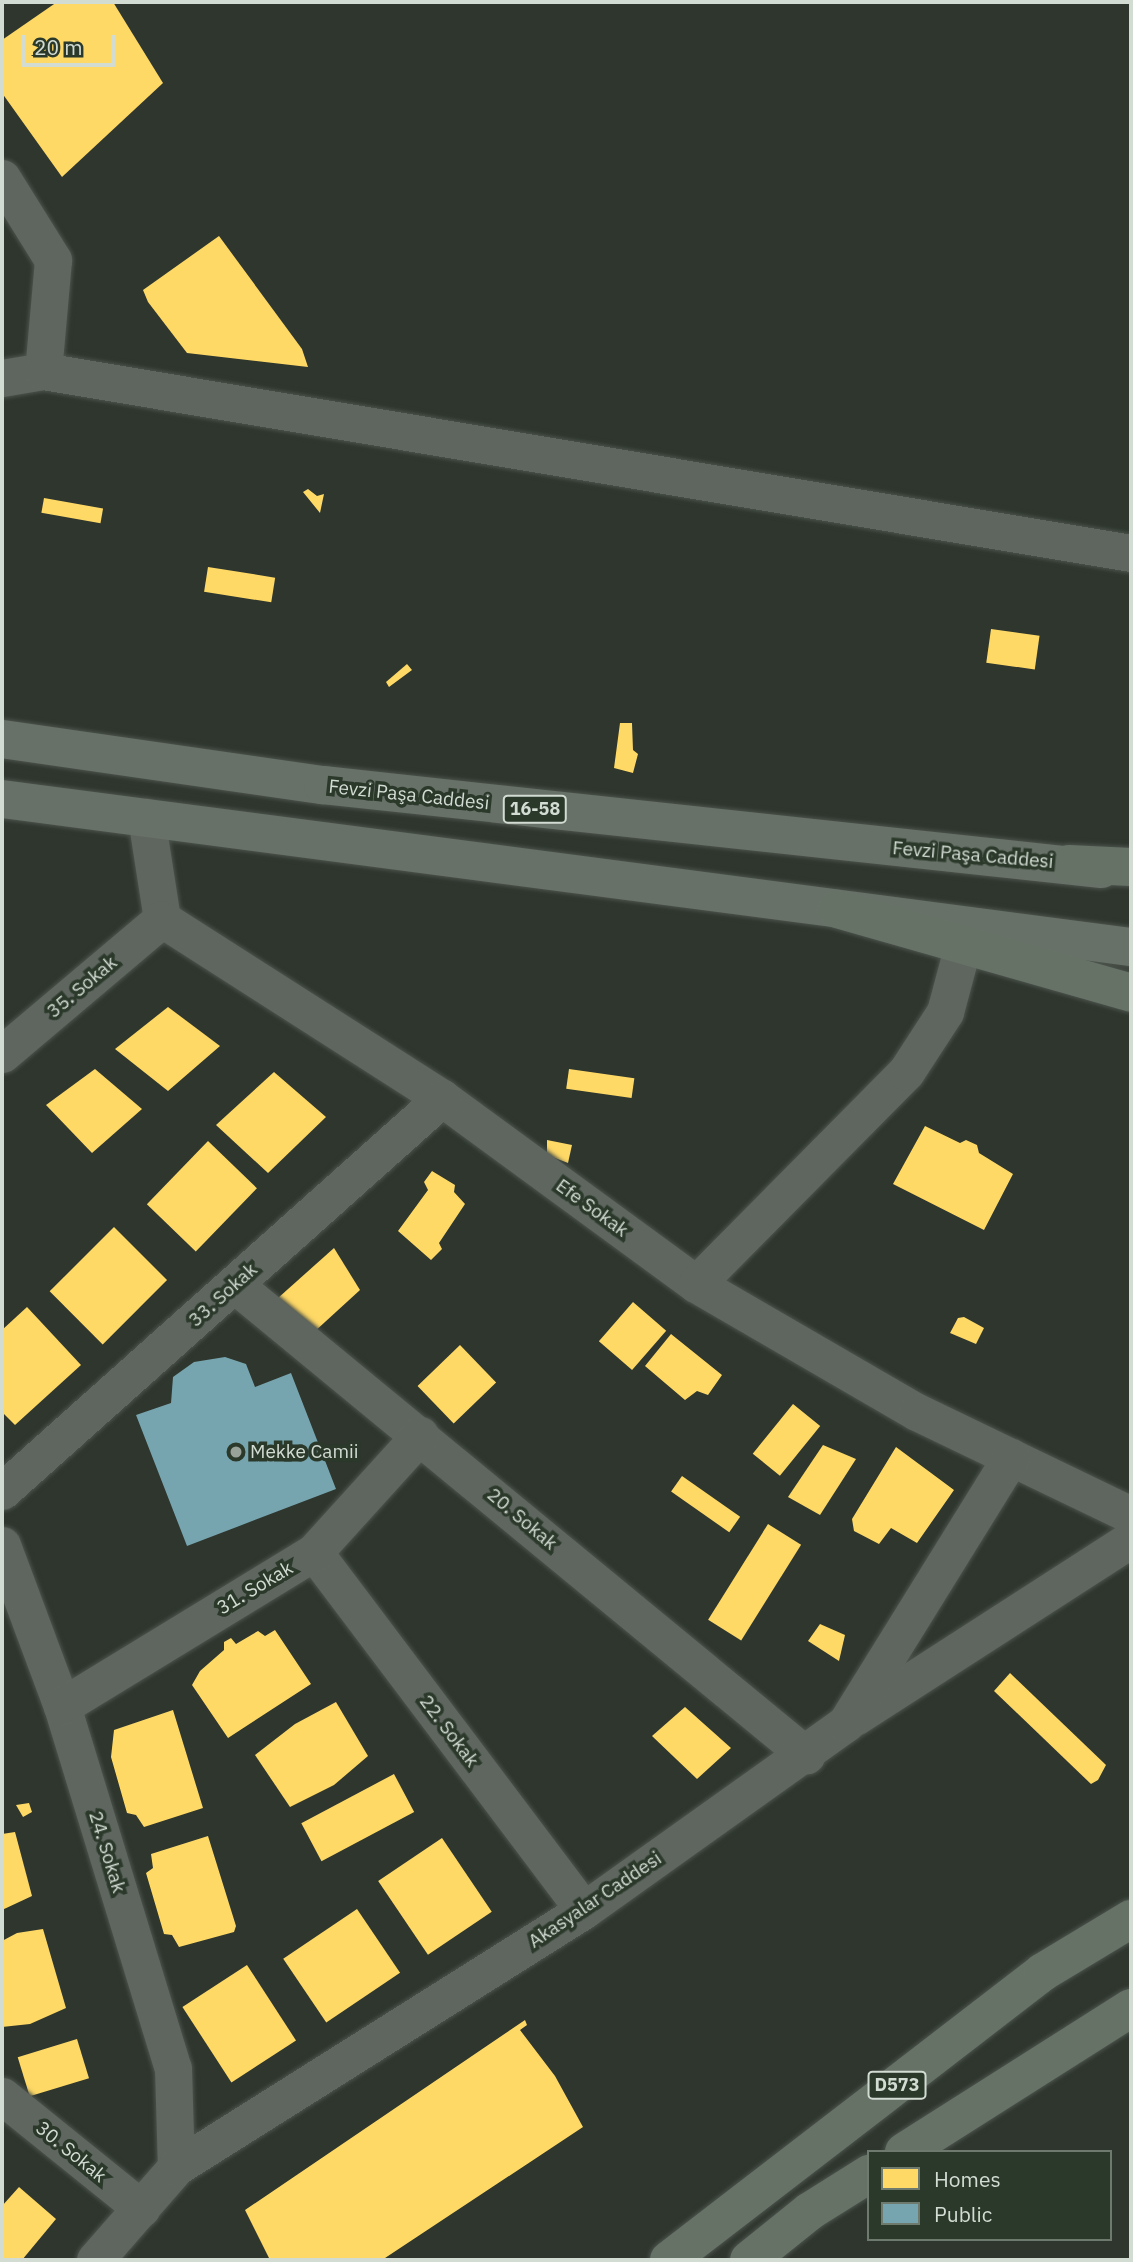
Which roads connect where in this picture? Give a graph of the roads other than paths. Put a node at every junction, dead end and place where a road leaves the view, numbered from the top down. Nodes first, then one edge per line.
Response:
1 (2, 178) edge
2 (43, 371) junction
3 (2, 378) edge
4 (1131, 553) edge
5 (2, 739) edge
6 (2, 799) edge
7 (146, 817) junction
8 (1069, 864) junction
9 (1131, 867) edge
10 (1131, 873) edge
11 (837, 909) joint
12 (162, 919) junction
13 (967, 936) junction
14 (1131, 947) edge
15 (1131, 993) edge
16 (2, 1054) edge
17 (442, 1098) junction
18 (696, 1284) junction
19 (235, 1285) junction
20 (420, 1435) junction
21 (1011, 1457) junction
22 (2, 1491) edge
23 (1131, 1516) edge
24 (1131, 1539) edge
25 (314, 1552) junction
26 (5, 1564) edge
27 (62, 1706) junction
28 (846, 1723) junction
29 (806, 1755) junction
30 (1131, 1905) edge
31 (584, 1910) junction
32 (1131, 1919) edge
33 (1043, 1972) junction
34 (1131, 2008) edge
35 (2, 2096) edge
36 (907, 2150) edge
37 (176, 2167) junction
38 (867, 2175) edge
39 (141, 2208) junction
40 (95, 2260) edge
41 (669, 2260) edge
42 (749, 2260) edge

1 - 2 street
2 - 3 street
2 - 4 street
5 - 8 main road, Fevzi Paşa Caddesi / 16-58
6 - 7 main road
7 - 11 main road
7 - 12 street
8 - 9 highway
8 - 10 main road, Fevzi Paşa Caddesi
11 - 13 highway
12 - 16 street, 35. Sokak
12 - 17 street, Efe Sokak
13 - 14 main road
13 - 15 highway
13 - 18 street
17 - 18 street, Efe Sokak
17 - 19 street, 33. Sokak
18 - 21 street, Efe Sokak
19 - 20 street, 20. Sokak
19 - 22 street, 33. Sokak
20 - 25 street, 31. Sokak
20 - 29 street, 20. Sokak
21 - 23 street, Efe Sokak
21 - 28 street, Akasyalar Caddesi
24 - 28 street
25 - 27 street, 31. Sokak
25 - 31 street, 22. Sokak
26 - 27 street, 24. Sokak
27 - 37 street, 24. Sokak
28 - 29 street, Akasyalar Caddesi
29 - 31 street, Akasyalar Caddesi
30 - 33 highway
31 - 37 street, Akasyalar Caddesi
32 - 33 highway, D573
33 - 41 highway, D573
34 - 36 highway
35 - 39 street, 30. Sokak
37 - 39 street, Akasyalar Caddesi
38 - 42 highway
39 - 40 street, Akasyalar Caddesi

